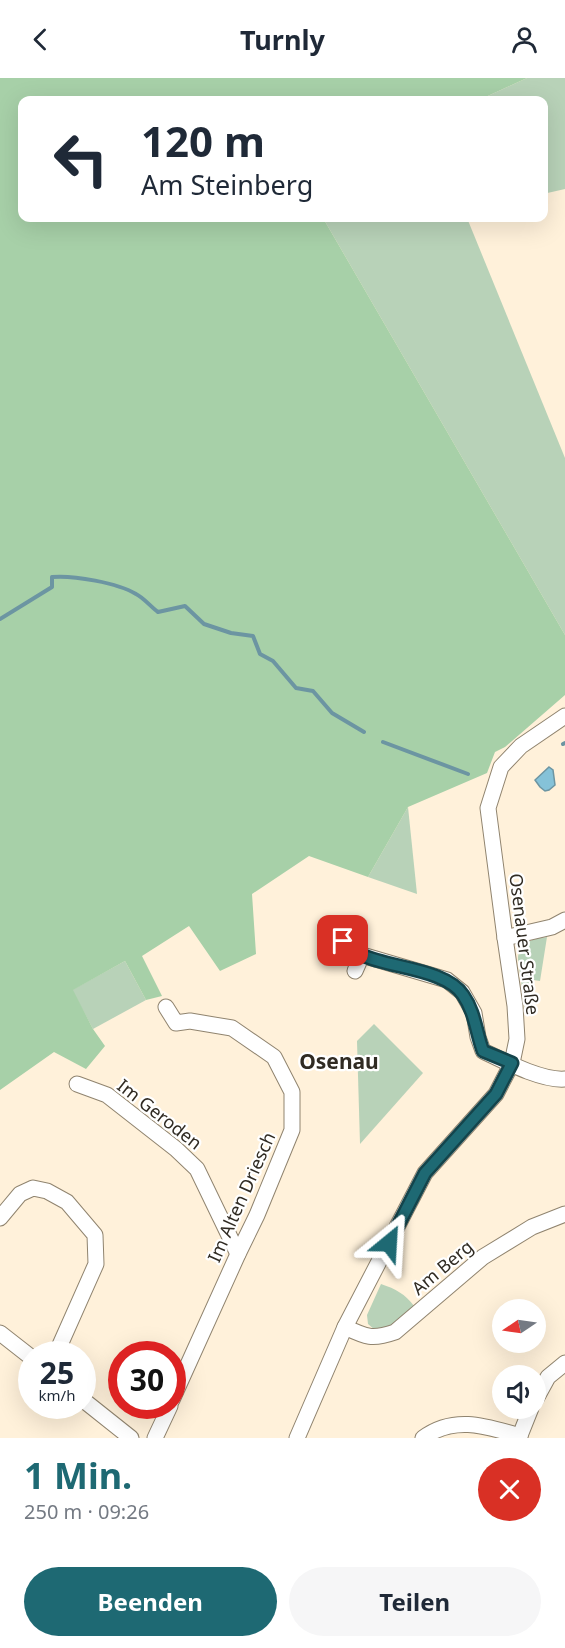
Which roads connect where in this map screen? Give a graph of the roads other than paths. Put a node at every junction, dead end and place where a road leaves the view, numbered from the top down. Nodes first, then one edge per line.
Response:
1 (565, 716) edge
2 (565, 920) edge
3 (505, 938) junction
4 (343, 941) dead end
5 (362, 955) junction
6 (355, 971) dead end
7 (166, 1007) dead end
8 (512, 1063) junction
9 (565, 1079) edge
10 (77, 1084) dead end
11 (565, 1214) edge
12 (0, 1218) edge
13 (238, 1254) junction
14 (345, 1327) junction
15 (0, 1333) edge
16 (62, 1341) edge
17 (18, 1347) edge
18 (565, 1363) edge
19 (186, 1369) edge
20 (546, 1380) edge
21 (96, 1410) edge
22 (164, 1419) edge
23 (527, 1419) edge
24 (520, 1437) edge
25 (131, 1438) edge
26 (155, 1438) edge
27 (297, 1438) edge
28 (423, 1438) edge

1 - 3 street, Osenauer Straße
2 - 3 street
3 - 8 street, Osenauer Straße
4 - 5 street
5 - 6 street
5 - 8 street
7 - 13 street, Im Alten Driesch
8 - 9 street
8 - 14 street, Osenauer Straße
10 - 13 street, Im Geroden
11 - 14 street, Am Berg
12 - 16 street
13 - 19 street, Im Alten Driesch
14 - 27 street, Osenauer Straße
15 - 17 street
18 - 20 street
21 - 25 street
22 - 26 street
23 - 24 street
24 - 28 street

